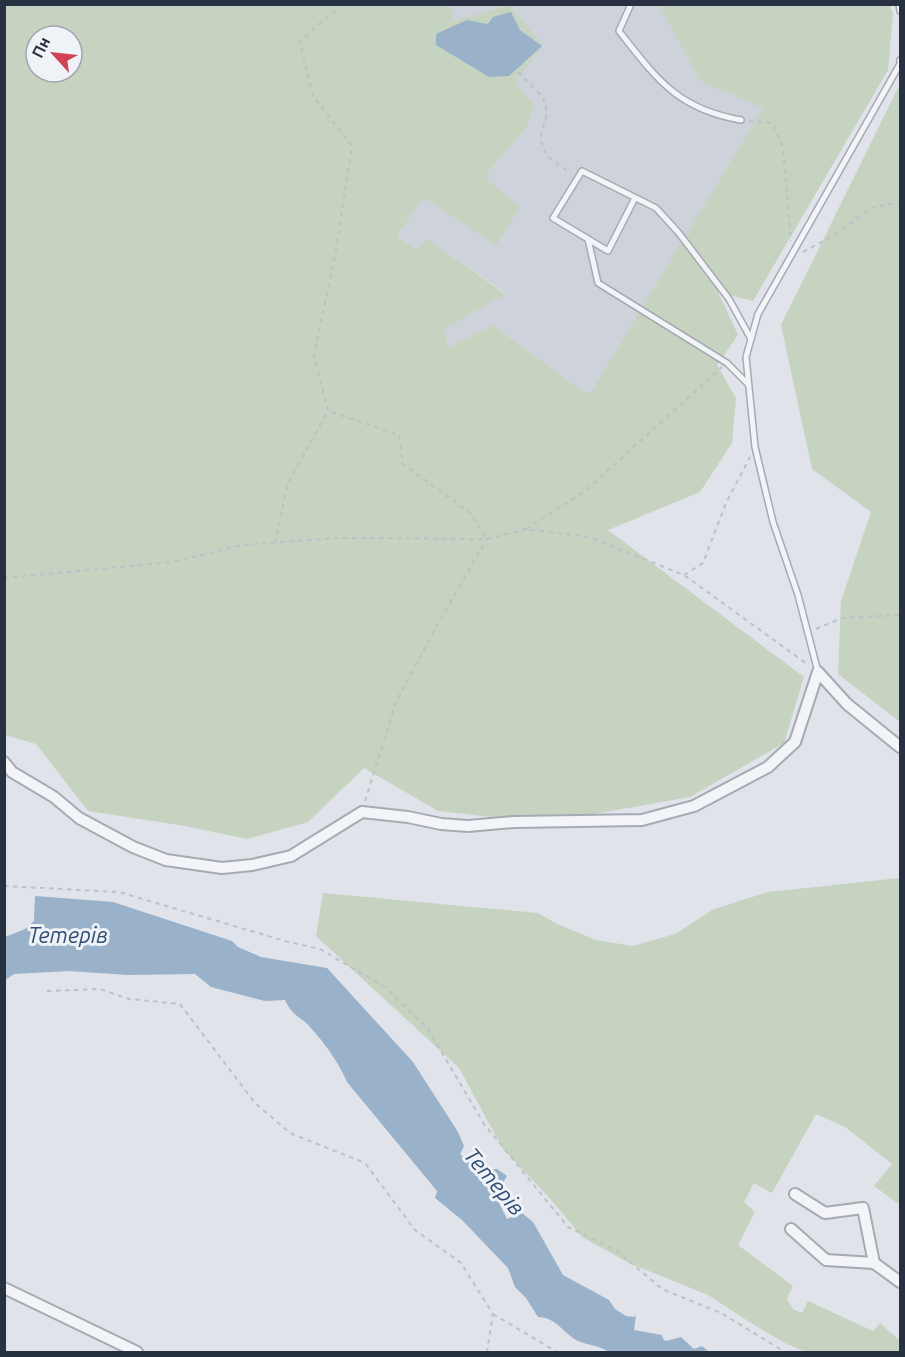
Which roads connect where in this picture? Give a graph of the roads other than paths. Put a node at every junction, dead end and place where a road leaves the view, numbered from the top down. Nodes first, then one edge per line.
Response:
1 (631, 4) edge
2 (899, 4) edge
3 (900, 11) edge
4 (900, 60) edge
5 (741, 120) road end
6 (635, 198) junction
7 (588, 239) junction
8 (751, 339) junction
9 (748, 384) junction
10 (818, 672) junction
11 (900, 747) edge
12 (4, 762) edge
13 (795, 1194) dead end
14 (791, 1229) dead end
15 (874, 1263) junction
16 (900, 1282) edge
17 (4, 1288) edge
18 (137, 1353) edge

1 - 5 lane
2 - 3 lane
4 - 8 lane
6 - 7 lane
6 - 7 lane
6 - 8 lane
7 - 9 lane
8 - 9 lane
9 - 10 lane
10 - 11 street
10 - 12 street
13 - 15 street
14 - 15 street
15 - 16 street
17 - 18 street

